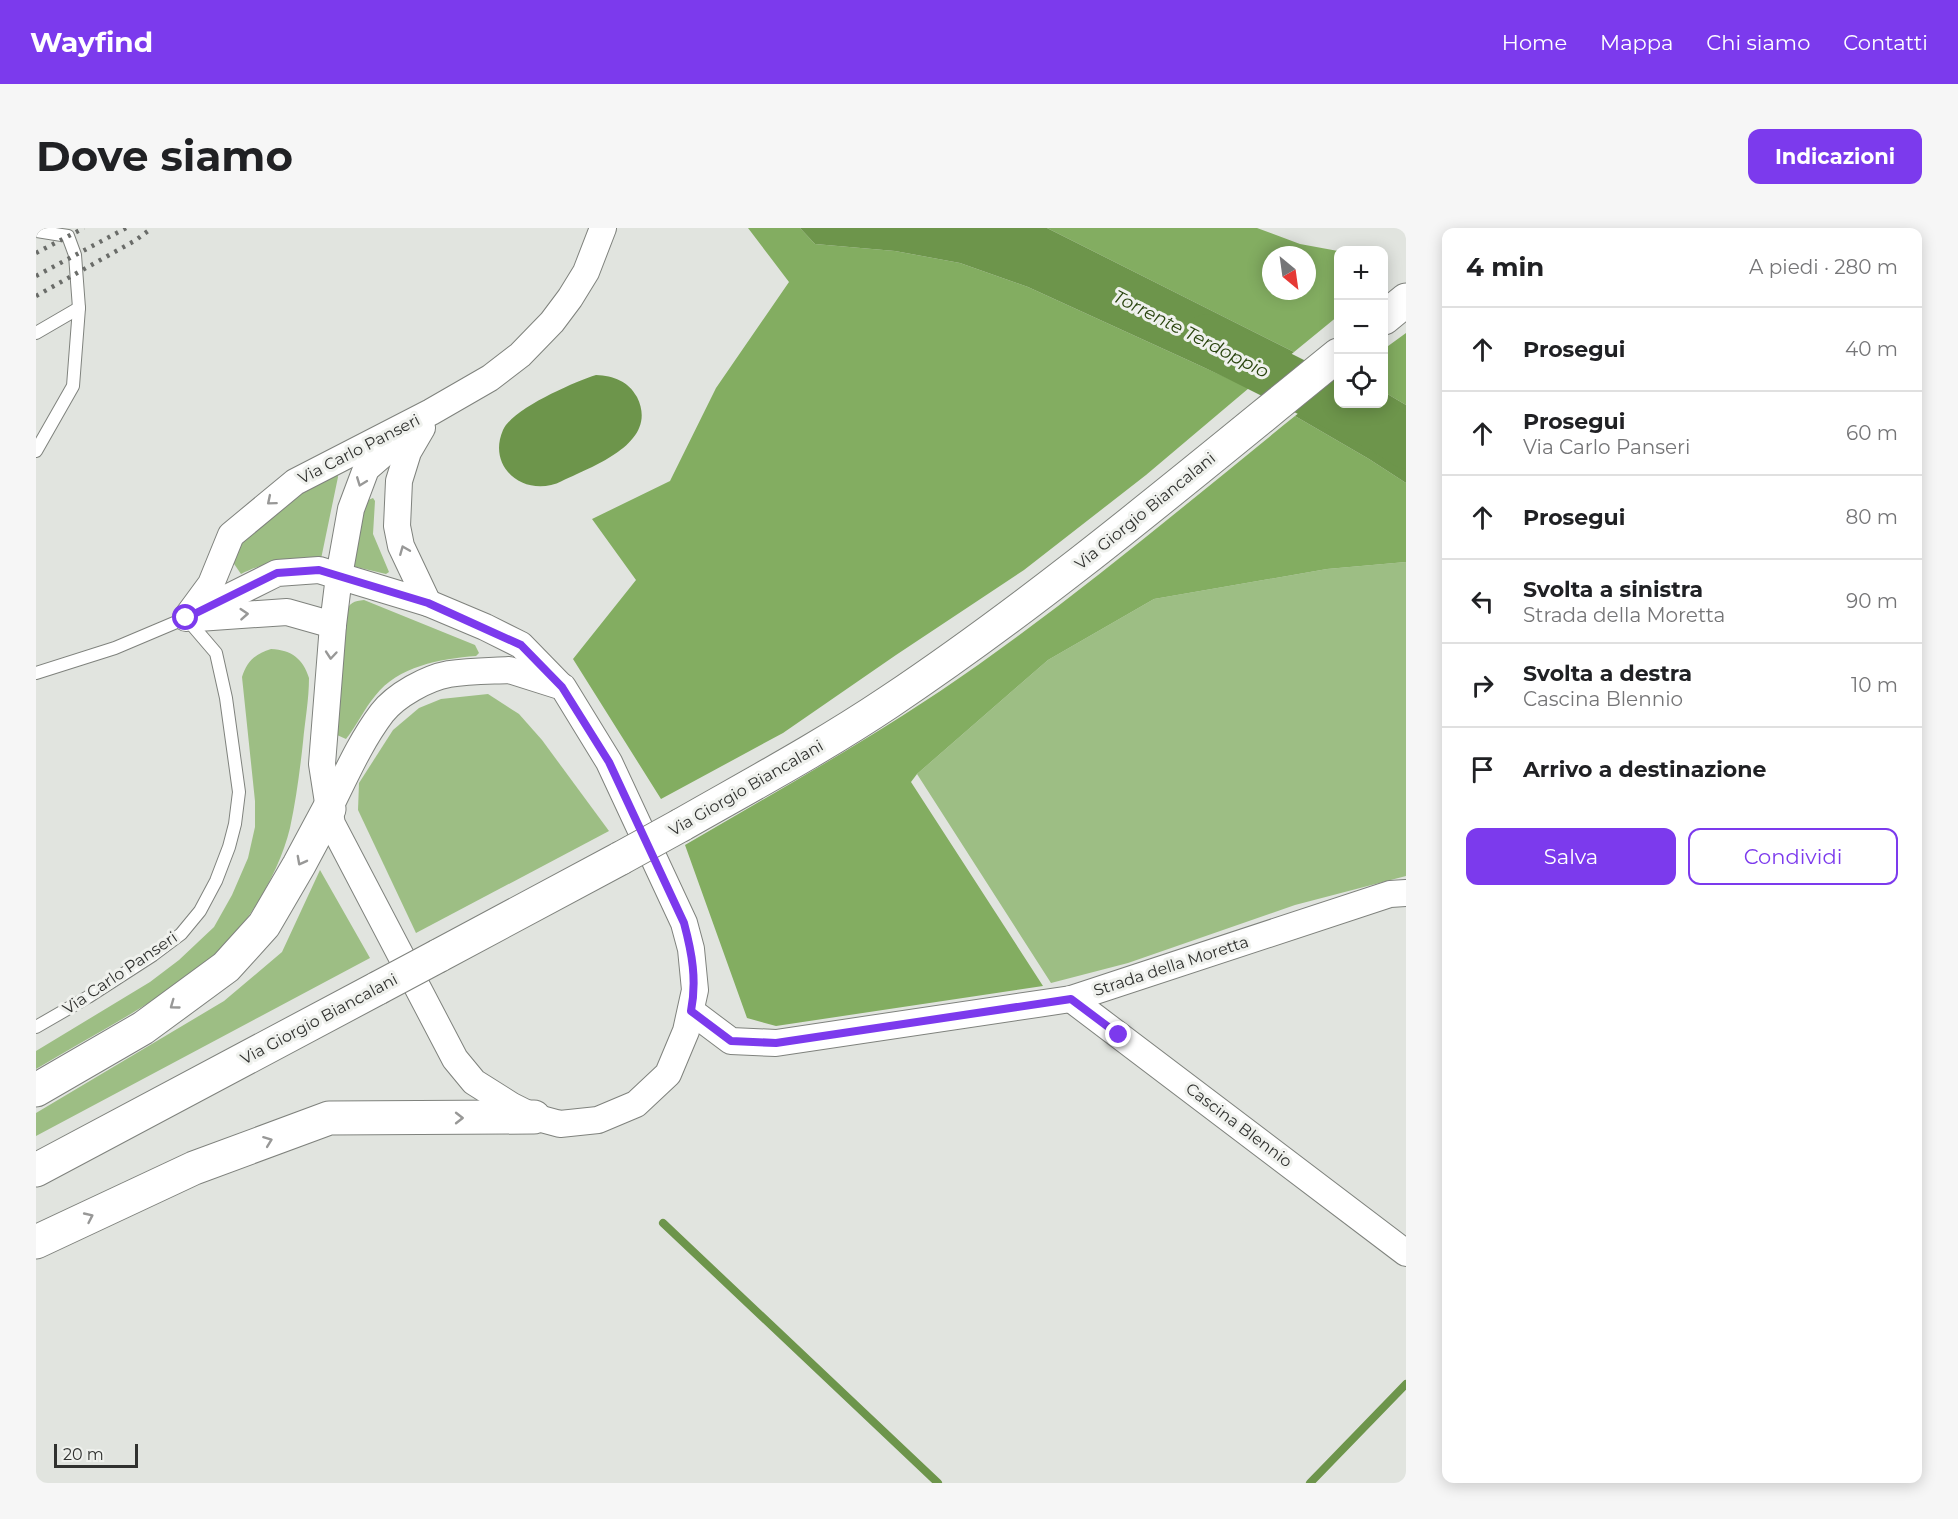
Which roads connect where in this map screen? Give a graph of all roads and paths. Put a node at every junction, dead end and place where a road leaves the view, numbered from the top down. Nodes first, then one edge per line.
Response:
1 (603, 228) edge
2 (36, 231) edge
3 (1406, 300) edge
4 (80, 308) junction
5 (1388, 314) edge
6 (36, 333) edge
7 (1334, 357) edge
8 (431, 412) junction
9 (36, 451) edge
10 (339, 576) junction
11 (428, 603) junction
12 (186, 618) junction
13 (333, 625) junction
14 (36, 673) edge
15 (562, 687) junction
16 (328, 809) junction
17 (1406, 893) edge
18 (1071, 999) junction
19 (691, 1011) junction
20 (36, 1027) edge
21 (36, 1090) edge
22 (534, 1118) junction
23 (36, 1170) edge
24 (36, 1242) edge
25 (1406, 1253) edge

1 - 8 street, Via Carlo Panseri
2 - 4 lane
3 - 5 main road
4 - 6 lane
4 - 9 lane
7 - 23 main road, Via Giorgio Biancalani, bridge
8 -> 10 street, Via Carlo Panseri
11 -> 8 street, Via Carlo Panseri
8 -> 12 street, Via Carlo Panseri
10 - 11 street
10 - 12 street
10 - 13 street, Via Carlo Panseri
11 - 15 street
12 -> 13 street
12 - 14 lane
12 - 20 lane, Via Carlo Panseri
13 -> 16 street, Via Carlo Panseri
15 - 16 street
15 - 19 street
16 -> 21 main road
16 - 22 street, Via Carlo Panseri
17 - 18 street, Strada della Moretta
18 - 19 street, Strada della Moretta
18 - 25 street, Cascina Blennio
19 - 22 street
24 -> 22 main road

